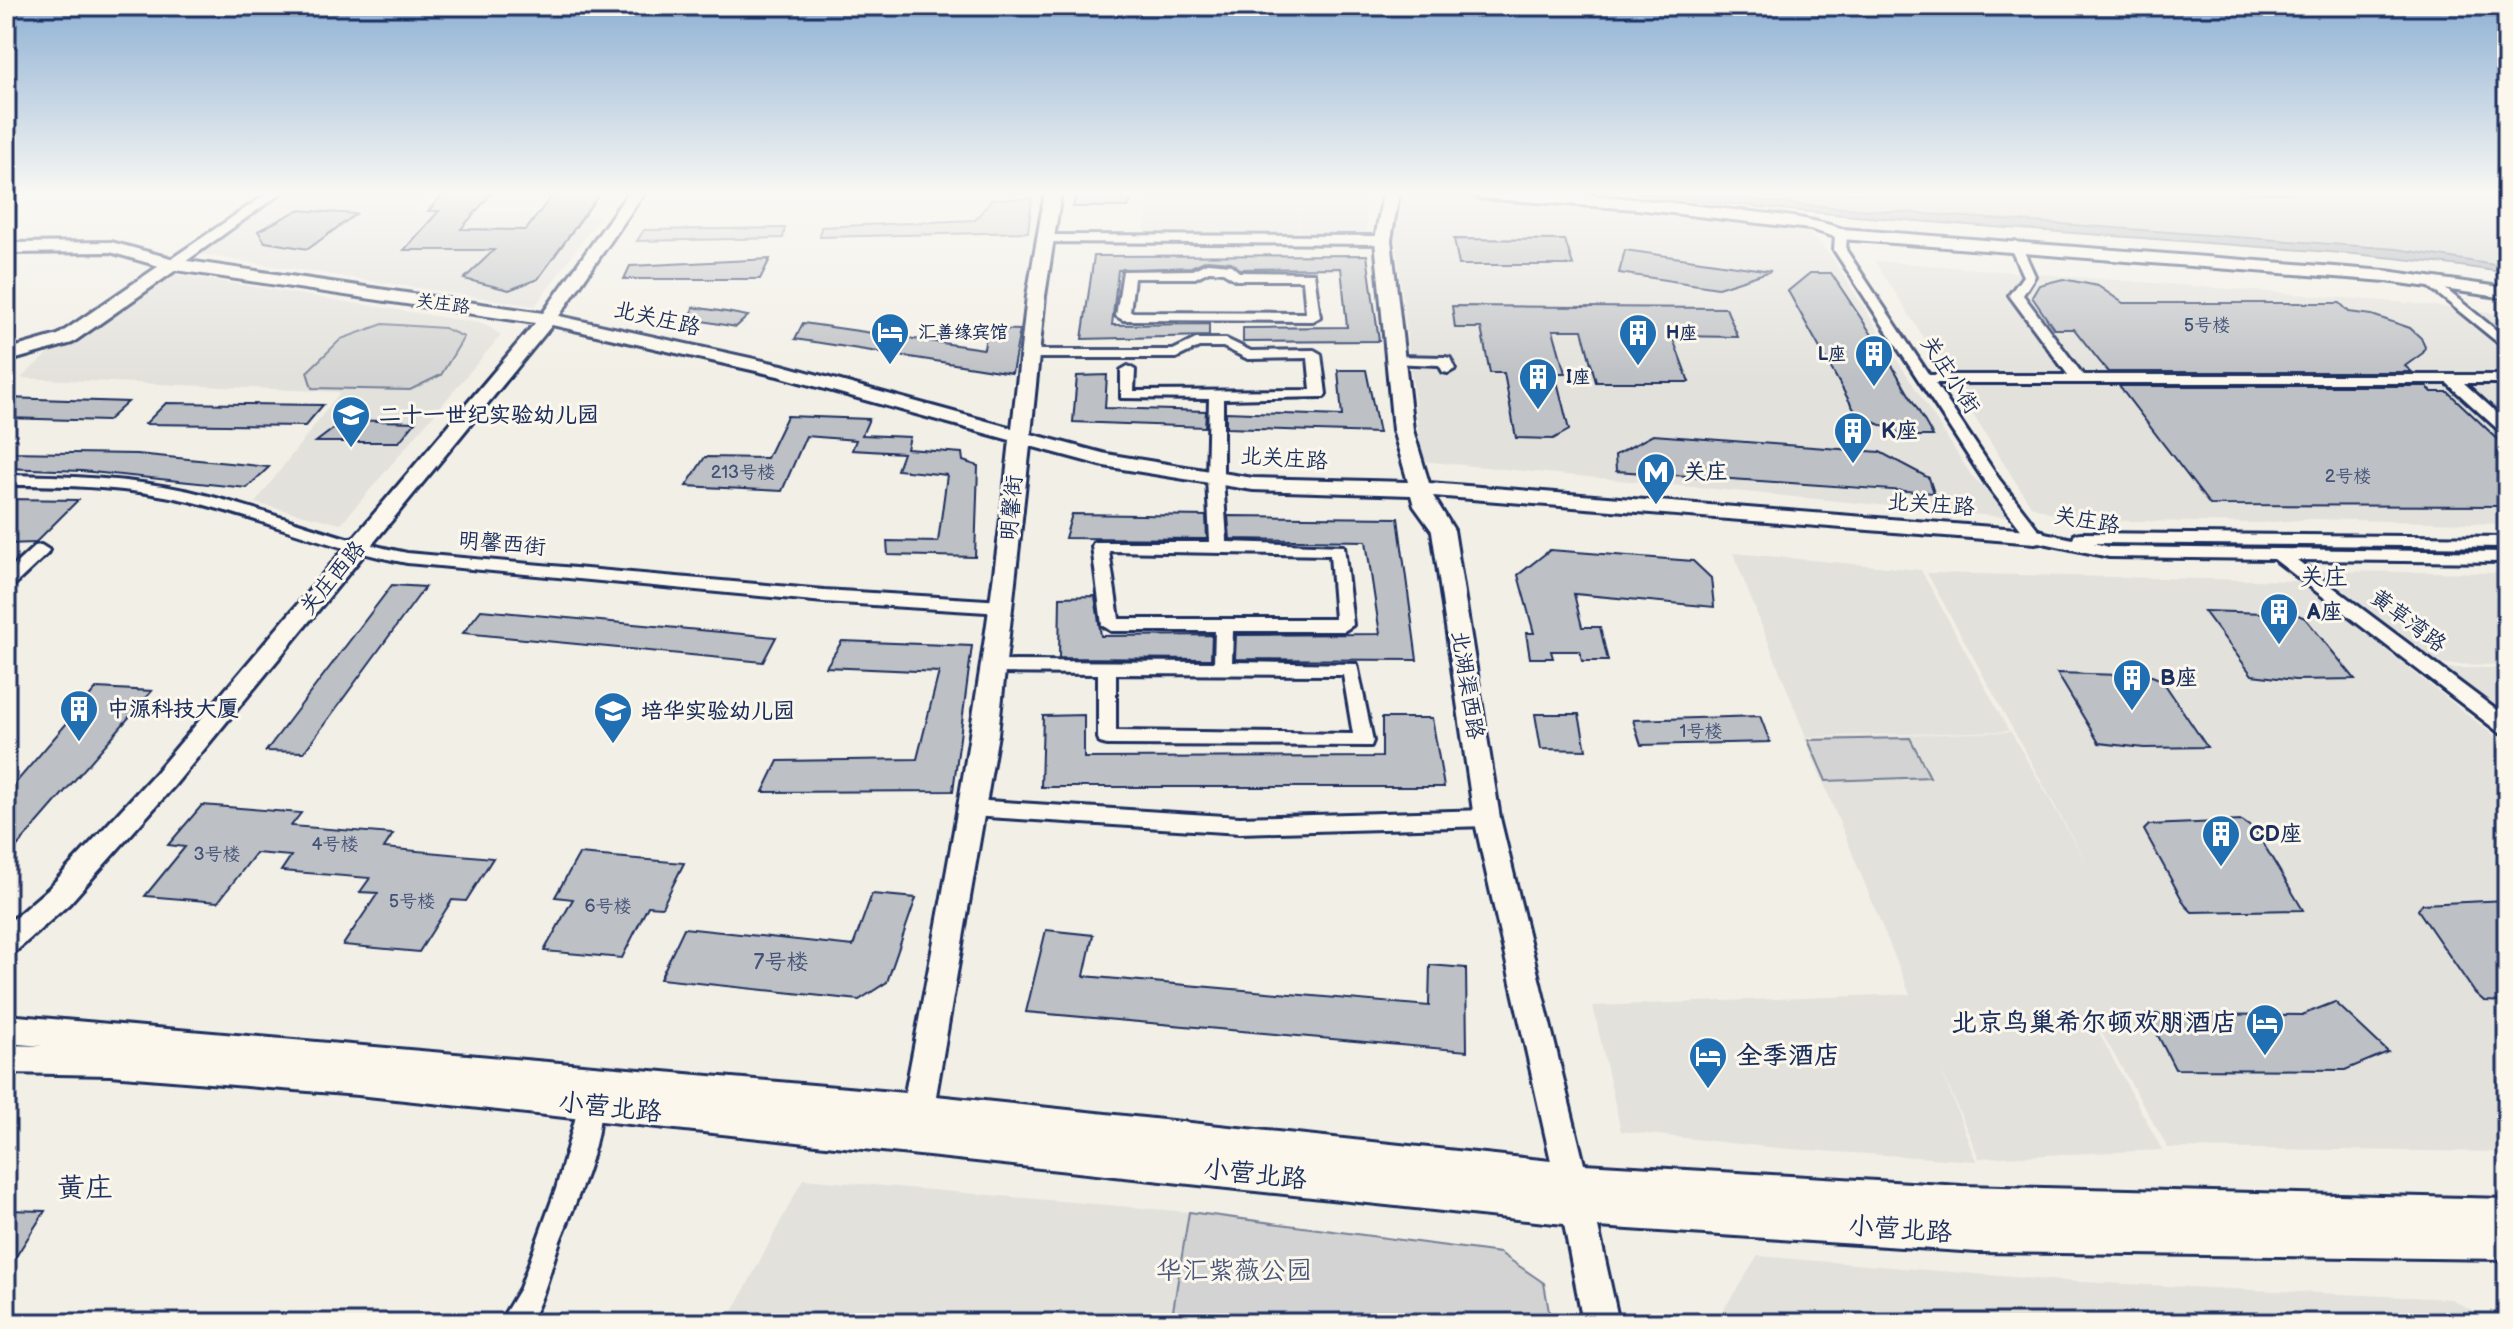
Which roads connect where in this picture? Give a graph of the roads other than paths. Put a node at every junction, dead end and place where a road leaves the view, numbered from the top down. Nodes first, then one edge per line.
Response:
1 (140, 255) edge
2 (186, 255) edge
3 (593, 255) edge
4 (1043, 255) edge
5 (1384, 255) edge
6 (1843, 255) edge
7 (2020, 255) edge
8 (2128, 255) edge
9 (173, 264) junction
10 (2432, 282) junction
11 (2507, 293) edge
12 (1219, 315) junction
13 (548, 319) junction
14 (1218, 343) junction
15 (2507, 346) edge
16 (1029, 354) junction
17 (6, 356) edge
18 (1394, 360) junction
19 (1448, 369) dead end
20 (1128, 370) dead end
21 (2078, 378) junction
22 (1926, 379) junction
23 (2451, 379) junction
24 (2507, 379) edge
25 (1216, 394) junction
26 (2507, 430) edge
27 (1019, 436) junction
28 (1215, 477) junction
29 (6, 480) edge
30 (1420, 489) junction
31 (2035, 536) junction
32 (2507, 542) edge
33 (1219, 547) junction
34 (41, 550) dead end
35 (357, 550) junction
36 (2278, 554) junction
37 (2507, 557) edge
38 (6, 583) edge
39 (1003, 607) junction
40 (1224, 625) junction
41 (993, 667) junction
42 (1107, 668) junction
43 (1223, 668) junction
44 (2507, 728) edge
45 (971, 808) junction
46 (1487, 818) junction
47 (6, 942) edge
48 (6, 1029) edge
49 (6, 1059) edge
50 (589, 1106) junction
51 (918, 1109) junction
52 (1574, 1194) junction
53 (2507, 1216) edge
54 (2507, 1242) edge
55 (512, 1323) edge
56 (1601, 1323) edge

1 - 9 street, 关庄路
2 - 9 street
3 - 13 street, 关庄西路
4 - 16 street, 明馨街
5 - 18 street, 北湖渠西路
6 - 22 street, 关庄小街
7 - 21 street
8 - 10 street
9 - 13 street, 关庄路
9 - 17 street
10 - 11 street
10 - 15 street
12 - 12 street
12 - 14 street
13 - 27 street, 北关庄路
13 - 35 street, 关庄西路
14 - 16 street
14 - 25 street
16 - 27 street, 明馨街
18 - 19 street
18 - 30 street, 北湖渠西路
20 - 25 street
21 - 22 street
21 - 23 street
22 - 31 street, 关庄小街
23 - 24 street
23 - 26 street
25 - 28 street
27 - 28 street, 北关庄路
27 - 39 street, 明馨街
28 - 30 street, 北关庄路
28 - 33 street
29 - 35 street, 明馨西街
30 - 31 street, 北关庄路
30 - 46 street, 北湖渠西路
31 - 32 street, 关庄路
31 - 36 street, 关庄路
33 - 40 street
33 - 40 street
34 - 38 street
35 - 39 street, 明馨西街
35 - 47 street, 关庄西路
36 - 37 street, 关庄路
36 - 44 street, 黄草湾路
39 - 41 street, 明馨街
40 - 43 street
41 - 42 street
41 - 45 street, 明馨街
42 - 43 street
42 - 43 street
45 - 46 street
45 - 51 street, 明馨街
46 - 52 street, 北湖渠西路
48 - 51 street, 小营北路
49 - 50 street, 小营北路
50 - 52 street, 小营北路
50 - 55 street
51 - 52 street, 小营北路
52 - 53 street, 小营北路
52 - 54 street, 小营北路
52 - 56 street, 北湖渠西路

